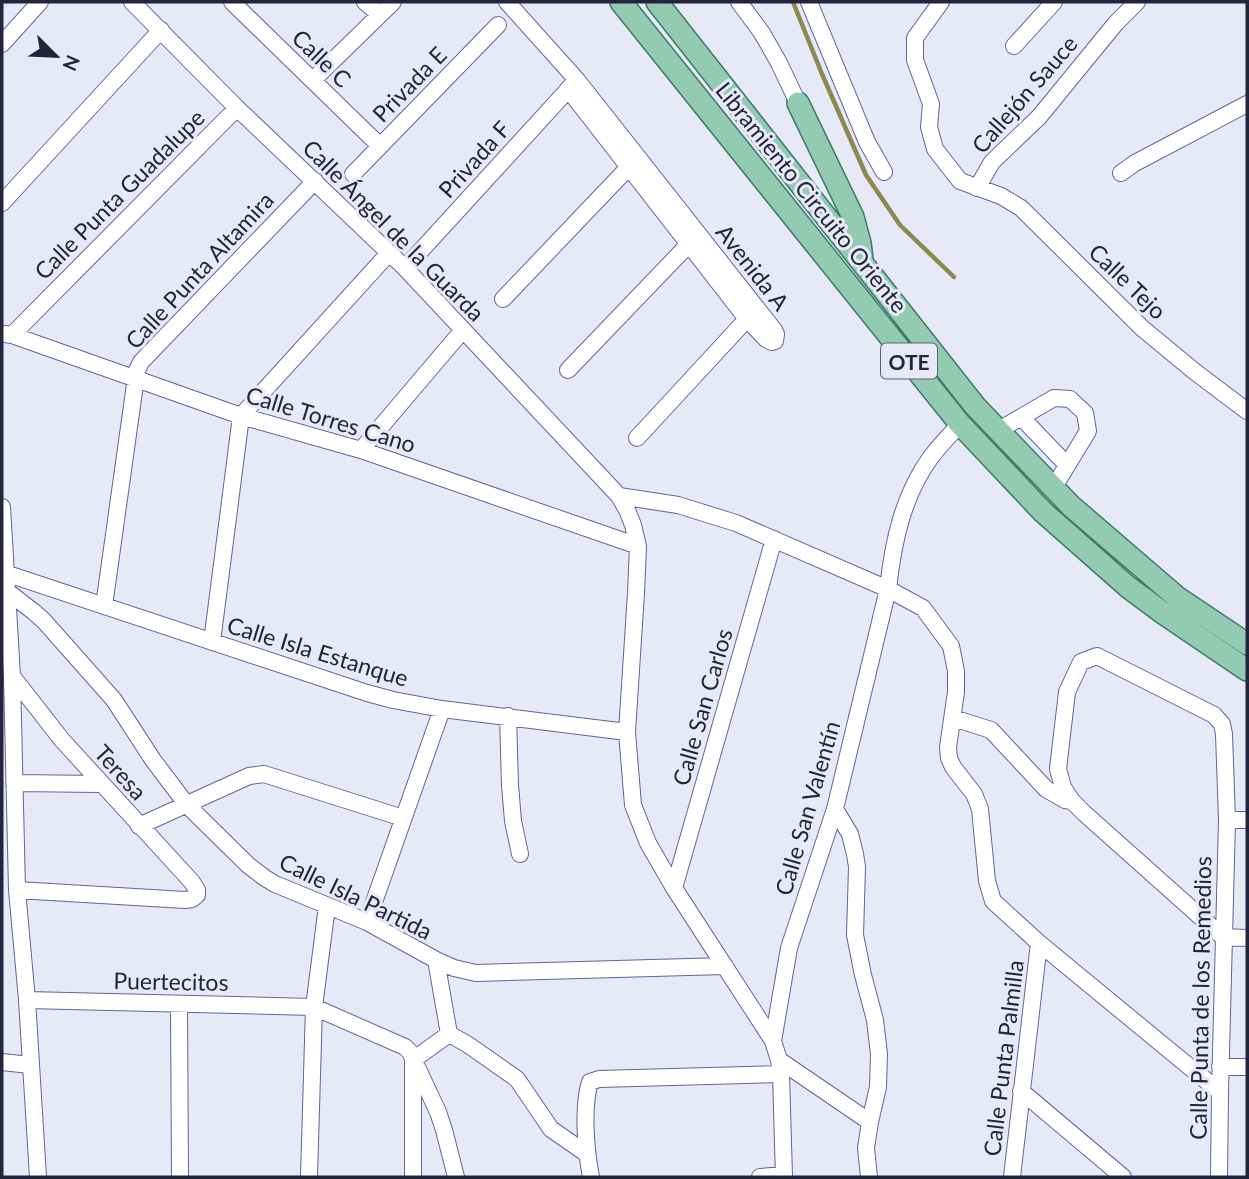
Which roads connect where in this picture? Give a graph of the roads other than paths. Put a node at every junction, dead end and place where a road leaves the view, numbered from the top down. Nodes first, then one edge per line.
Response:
1 (40, 2) edge
2 (132, 2) edge
3 (232, 2) edge
4 (365, 2) edge
5 (393, 2) edge
6 (507, 2) edge
7 (621, 2) edge
8 (657, 2) edge
9 (738, 2) edge
10 (809, 2) edge
11 (942, 2) edge
12 (1054, 2) edge
13 (1137, 2) edge
14 (379, 14) junction
15 (498, 25) dead end
16 (161, 30) junction
17 (2, 44) edge
18 (1014, 46) dead end
19 (313, 80) junction
20 (572, 85) junction
21 (798, 103) joint
22 (1247, 104) edge
23 (237, 107) junction
24 (380, 146) junction
25 (628, 168) junction
26 (884, 172) dead end
27 (1121, 173) dead end
28 (352, 174) dead end
29 (315, 181) junction
30 (977, 188) junction
31 (2, 203) edge
32 (688, 245) junction
33 (388, 253) junction
34 (862, 261) junction
35 (405, 268) junction
36 (503, 299) dead end
37 (747, 319) junction
38 (463, 330) junction
39 (7, 334) edge
40 (568, 370) dead end
41 (135, 379) junction
42 (1247, 411) edge
43 (242, 416) junction
44 (1021, 417) junction
45 (960, 424) junction
46 (999, 430) junction
47 (637, 438) dead end
48 (361, 450) junction
49 (1067, 465) junction
50 (1054, 487) junction
51 (619, 496) junction
52 (2, 507) edge
53 (774, 539) junction
54 (638, 546) junction
55 (3, 573) edge
56 (888, 589) junction
57 (8, 592) junction
58 (104, 606) junction
59 (212, 642) junction
60 (1247, 644) edge
61 (1247, 670) edge
62 (12, 676) junction
63 (442, 709) junction
64 (508, 716) junction
65 (953, 718) junction
66 (626, 732) junction
67 (14, 783) junction
68 (101, 784) junction
69 (1068, 794) junction
70 (187, 805) junction
71 (835, 809) junction
72 (403, 818) junction
73 (1227, 820) junction
74 (1247, 820) edge
75 (139, 827) junction
76 (520, 854) dead end
77 (674, 888) junction
78 (17, 890) junction
79 (327, 906) junction
80 (367, 922) junction
81 (1223, 937) junction
82 (1247, 937) edge
83 (1039, 943) junction
84 (436, 960) junction
85 (725, 966) junction
86 (27, 1000) junction
87 (179, 1004) junction
88 (314, 1007) junction
89 (449, 1034) junction
90 (773, 1041) junction
91 (413, 1060) junction
92 (2, 1062) edge
93 (30, 1065) junction
94 (1247, 1066) edge
95 (780, 1067) junction
96 (1220, 1067) junction
97 (1021, 1091) junction
98 (1220, 1092) junction
99 (870, 1122) junction
100 (587, 1154) junction
101 (784, 1176) edge
102 (38, 1177) edge
103 (180, 1177) edge
104 (309, 1177) edge
105 (413, 1177) edge
106 (456, 1177) edge
107 (591, 1177) edge
108 (760, 1177) edge
109 (869, 1177) edge
110 (1012, 1177) edge
111 (1123, 1177) edge
112 (1219, 1177) edge

1 - 17 street
2 - 16 street, Calle Ángel de la Guarda
3 - 19 street, Calle C
4 - 14 street
5 - 14 street
6 - 20 street, Avenida A
7 - 45 main road, Libramiento Circuito Oriente / OTE
8 - 34 main road, Libramiento Circuito Oriente / OTE
9 - 21 street
10 - 26 street
11 - 30 street, Calle Tejo
12 - 18 street
13 - 30 street, Callejón Sauce
14 - 19 street
15 - 24 street, Privada E
16 - 23 street, Calle Ángel de la Guarda
16 - 31 street
19 - 24 street, Calle C
20 - 25 street, Avenida A
20 - 35 street, Privada F
20 - 37 street, Avenida A
21 - 34 main road
22 - 27 street
23 - 29 street, Calle Ángel de la Guarda
23 - 39 street, Calle Punta Guadalupe
24 - 28 street, Privada E
25 - 32 street, Avenida A
25 - 36 street
29 - 33 street, Calle Ángel de la Guarda
29 - 41 street, Calle Punta Altamira
30 - 42 street, Calle Tejo
32 - 37 street, Avenida A
32 - 40 street
33 - 35 street, Calle Ángel de la Guarda
33 - 43 street
34 - 46 main road, Libramiento Circuito Oriente / OTE
35 - 38 street, Calle Ángel de la Guarda
37 - 47 street
38 - 48 street
38 - 51 street, Calle Ángel de la Guarda
39 - 41 street, Calle Torres Cano
41 - 43 street, Calle Torres Cano
41 - 58 street, Calle Punta Altamira
43 - 48 street, Calle Torres Cano
43 - 59 street
44 - 46 street
44 - 49 street
44 - 49 street
45 - 56 street, Calle San Valentín
45 - 61 main road, Libramiento Circuito Oriente / OTE
46 - 50 main road, Libramiento Circuito Oriente / OTE
48 - 54 street, Calle Torres Cano
49 - 50 street
50 - 60 main road, Libramiento Circuito Oriente / OTE
51 - 53 street
51 - 54 street, Calle Ángel de la Guarda
52 - 55 street
53 - 56 street
53 - 77 street, Calle San Carlos
54 - 66 street, Calle Ángel de la Guarda
55 - 57 street
55 - 58 street, Calle Isla Estanque
56 - 65 street
56 - 71 street, Calle San Valentín
57 - 62 street
57 - 70 street, Calle Isla Partida
58 - 59 street, Calle Isla Estanque
59 - 63 street, Calle Isla Estanque
62 - 67 street
62 - 68 street, Teresa
63 - 64 street, Calle Isla Estanque
63 - 72 street
64 - 66 street, Calle Isla Estanque
64 - 76 street
65 - 69 street
65 - 83 street
66 - 77 street, Calle Ángel de la Guarda
67 - 68 street
67 - 78 street
68 - 75 street, Teresa
69 - 73 street, Calle Punta de los Remedios
69 - 81 street
70 - 72 street
70 - 75 street
70 - 79 street, Calle Isla Partida
71 - 90 street, Calle San Valentín
71 - 99 street
72 - 80 street
73 - 74 street
73 - 81 street, Calle Punta de los Remedios
75 - 78 street, Teresa
77 - 85 street, Calle Ángel de la Guarda
78 - 86 street
79 - 80 street, Calle Isla Partida
79 - 88 street
80 - 84 street, Calle Isla Partida
81 - 82 street
81 - 96 street, Calle Punta de los Remedios
83 - 97 street, Calle Punta Palmilla
83 - 98 street
84 - 85 street, Calle Isla Partida
84 - 89 street
85 - 90 street, Calle Ángel de la Guarda
86 - 87 street, Puertecitos
86 - 93 street
87 - 88 street, Puertecitos
87 - 103 street
88 - 91 street
88 - 104 street
89 - 91 street
89 - 100 street
90 - 95 street
91 - 105 street
91 - 106 street
92 - 93 street
93 - 102 street
94 - 96 street
95 - 99 street
95 - 100 street
95 - 101 street
96 - 98 street, Calle Punta de los Remedios
97 - 110 street, Calle Punta Palmilla
97 - 111 street
98 - 112 street, Calle Punta de los Remedios
99 - 109 street
100 - 107 street
101 - 108 street

